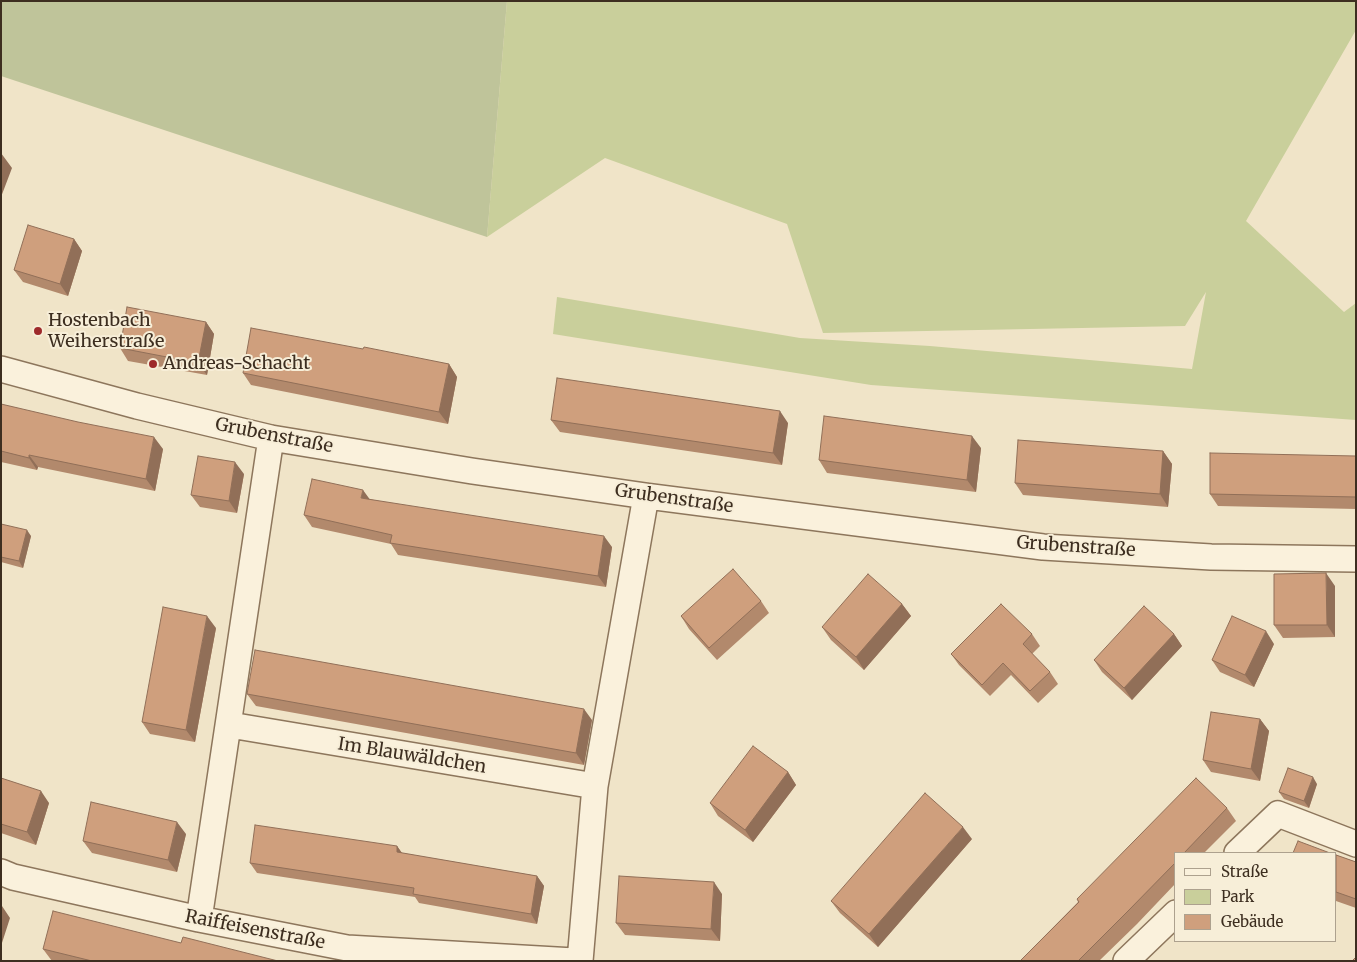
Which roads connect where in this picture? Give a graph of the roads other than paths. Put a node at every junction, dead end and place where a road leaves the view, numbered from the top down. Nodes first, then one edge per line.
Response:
1 (1, 369) edge
2 (271, 438) junction
3 (646, 496) junction
4 (1356, 559) edge
5 (230, 725) junction
6 (595, 786) junction
7 (1356, 844) edge
8 (1238, 852) edge
9 (1, 872) edge
10 (1174, 915) edge
11 (199, 919) junction
12 (574, 961) edge
13 (580, 961) edge
14 (1126, 961) edge

1 - 2 street, Grubenstraße
2 - 3 street, Grubenstraße
2 - 5 street
3 - 4 street, Grubenstraße
3 - 6 street
5 - 6 street, Im Blauwäldchen
5 - 11 street
6 - 13 street
7 - 8 street
9 - 11 street, Raiffeisenstraße
10 - 14 street
11 - 12 street, Raiffeisenstraße

